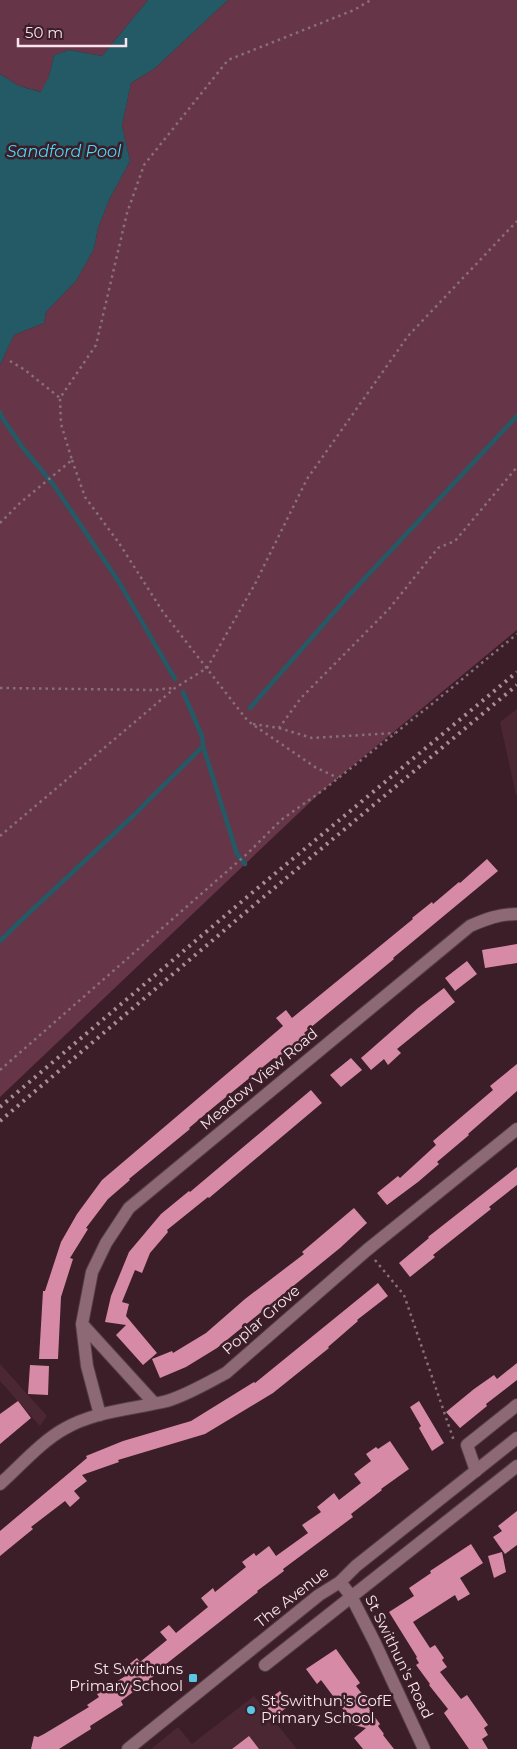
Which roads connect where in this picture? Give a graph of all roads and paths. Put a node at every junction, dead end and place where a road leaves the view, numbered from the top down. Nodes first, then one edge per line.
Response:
1 (372, 0) edge
2 (517, 220) edge
3 (10, 361) dead end
4 (60, 398) junction
5 (72, 460) junction
6 (517, 467) edge
7 (0, 523) edge
8 (517, 634) edge
9 (207, 668) junction
10 (0, 688) edge
11 (175, 688) junction
12 (252, 724) junction
13 (279, 728) junction
14 (396, 733) junction
15 (339, 777) junction
16 (0, 836) edge
17 (517, 914) edge
18 (0, 1070) edge
19 (517, 1130) edge
20 (366, 1250) junction
21 (82, 1324) junction
22 (154, 1403) junction
23 (517, 1405) edge
24 (100, 1414) junction
25 (517, 1438) edge
26 (455, 1444) dead end
27 (517, 1466) edge
28 (476, 1471) junction
29 (0, 1484) edge
30 (340, 1582) junction
31 (351, 1596) junction
32 (265, 1665) dead end
33 (128, 1749) edge
34 (424, 1749) edge

1 - 4 path
2 - 9 path
3 - 4 path
4 - 5 path
5 - 7 path
5 - 9 path
6 - 13 path
8 - 14 path
9 - 11 path
9 - 12 path
10 - 11 path
11 - 16 path
12 - 13 path
12 - 15 path
13 - 14 path
14 - 15 path
15 - 18 path
17 - 21 street, Meadow View Road
19 - 20 street, Poplar Grove
20 - 22 street, Poplar Grove
20 - 26 path
21 - 22 street
21 - 24 street, Meadow View Road
22 - 24 street, Poplar Grove
23 - 28 street
24 - 29 street, Poplar Grove
25 - 28 street, The Avenue
27 - 31 street
28 - 30 street, The Avenue
30 - 31 street, St Swithun's Road
30 - 33 street, The Avenue
31 - 32 street
31 - 34 street, St Swithun's Road

